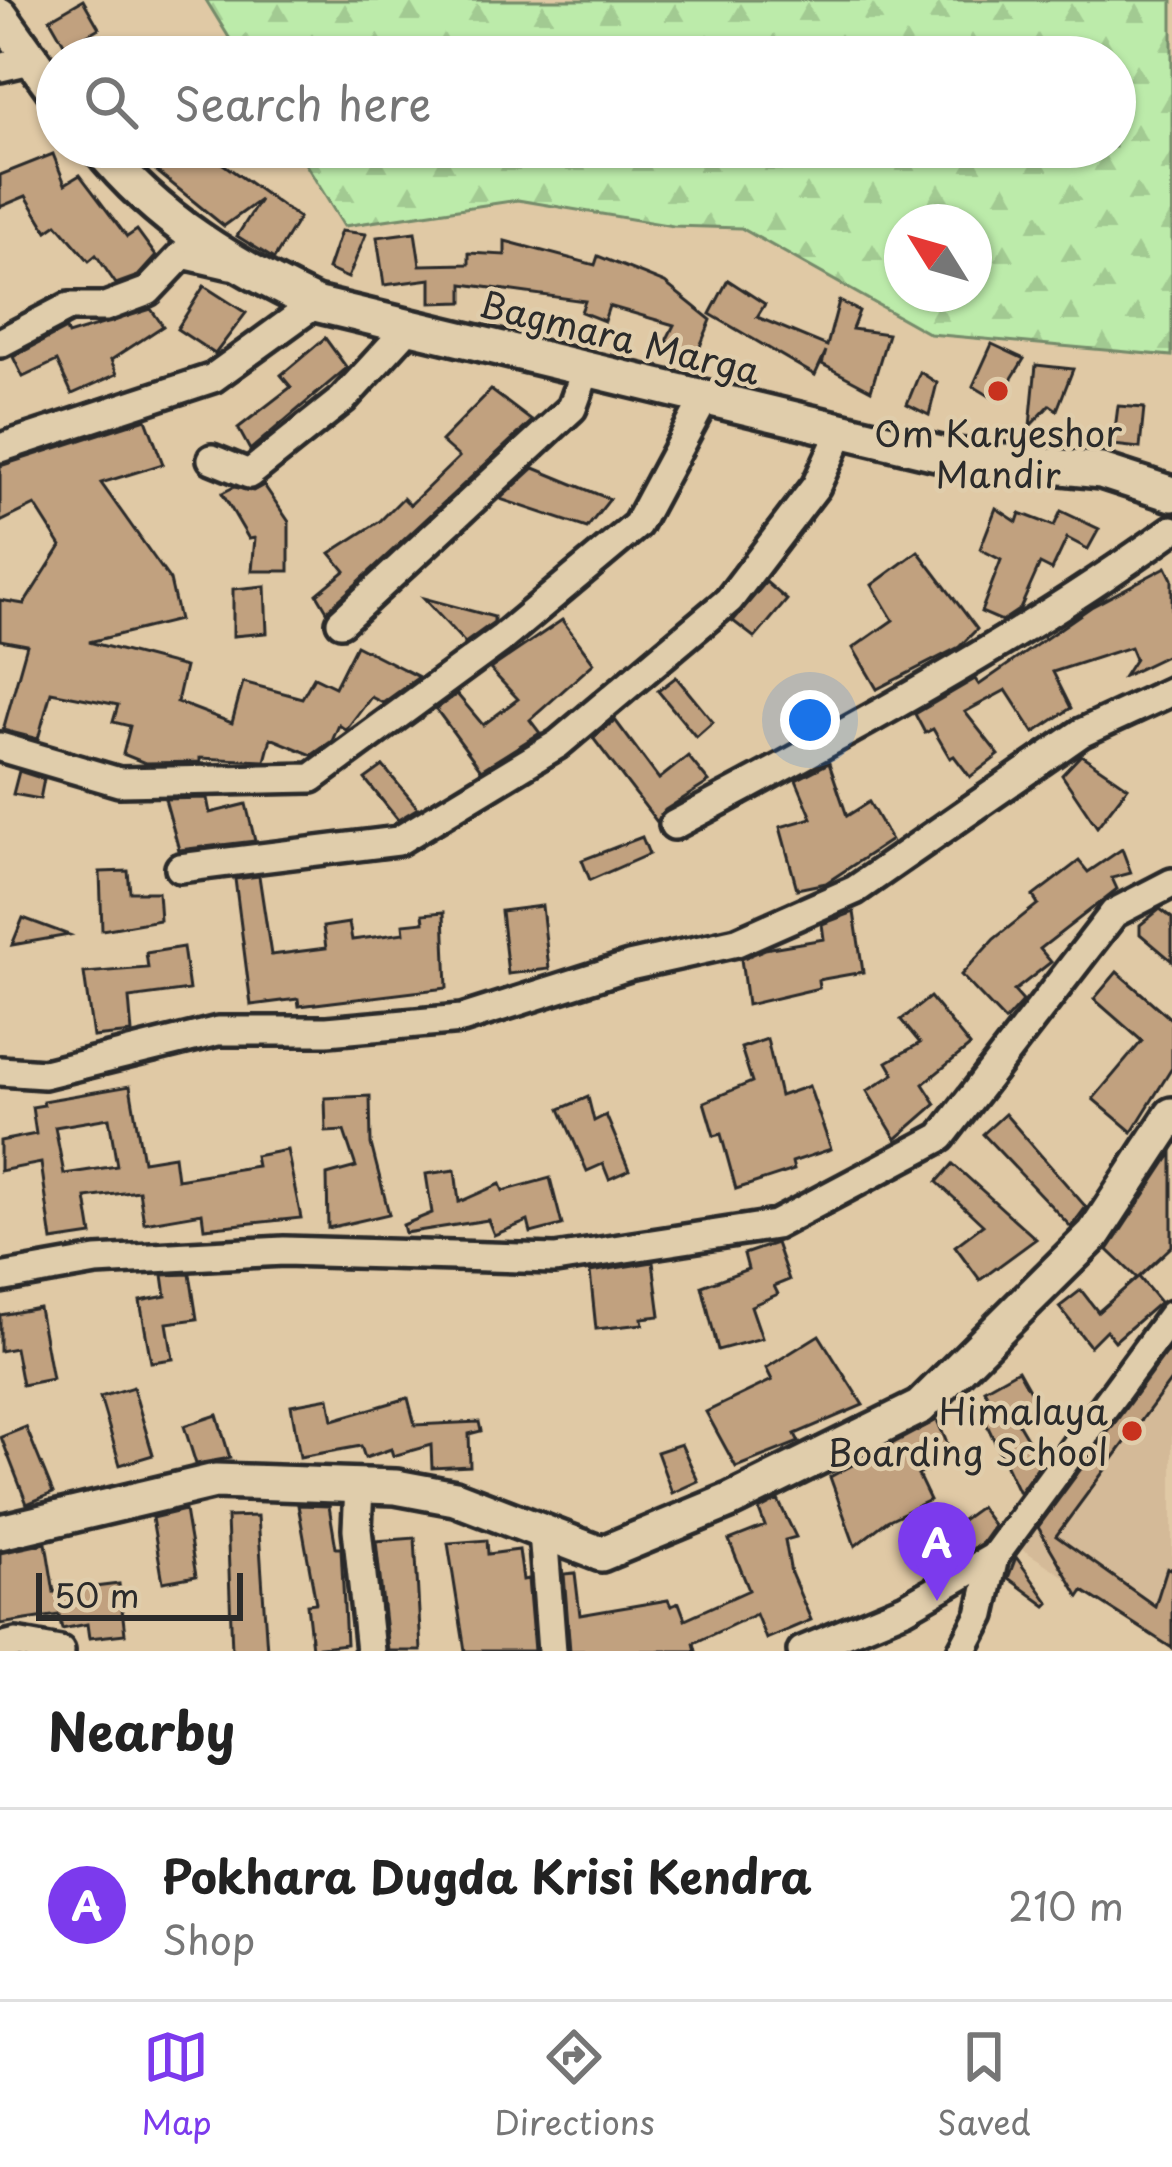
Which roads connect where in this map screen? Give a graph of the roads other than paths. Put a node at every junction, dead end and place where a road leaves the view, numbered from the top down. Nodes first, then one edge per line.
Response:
1 (0, 16) edge
2 (15, 64) edge
3 (116, 168) edge
4 (235, 266) junction
5 (315, 304) junction
6 (410, 326) junction
7 (0, 344) edge
8 (586, 367) junction
9 (706, 396) junction
10 (842, 430) junction
11 (0, 448) edge
12 (212, 459) dead end
13 (1172, 494) edge
14 (1172, 530) edge
15 (341, 622) dead end
16 (1172, 691) edge
17 (0, 746) edge
18 (674, 825) dead end
19 (180, 868) dead end
20 (1172, 883) edge
21 (0, 1071) edge
22 (1172, 1115) edge
23 (0, 1278) edge
24 (1172, 1315) edge
25 (359, 1486) junction
26 (0, 1532) edge
27 (543, 1532) junction
28 (994, 1557) junction
29 (0, 1647) edge
30 (60, 1651) edge
31 (370, 1651) edge
32 (552, 1651) edge
33 (802, 1651) edge
34 (962, 1651) edge

1 - 2 main road
3 - 4 main road, Bagmara Marga
4 - 5 main road, Bagmara Marga
4 - 7 street
5 - 6 main road, Bagmara Marga
5 - 11 street
6 - 8 main road, Bagmara Marga
6 - 12 street
8 - 9 main road, Bagmara Marga
8 - 15 street
9 - 10 main road, Bagmara Marga
9 - 17 street
10 - 13 main road, Bagmara Marga
10 - 19 street
14 - 18 street
16 - 21 street
20 - 23 street
22 - 27 main road
24 - 28 street
25 - 26 main road
25 - 27 main road
25 - 31 street
27 - 32 street
28 - 33 street
28 - 34 street
29 - 30 street

